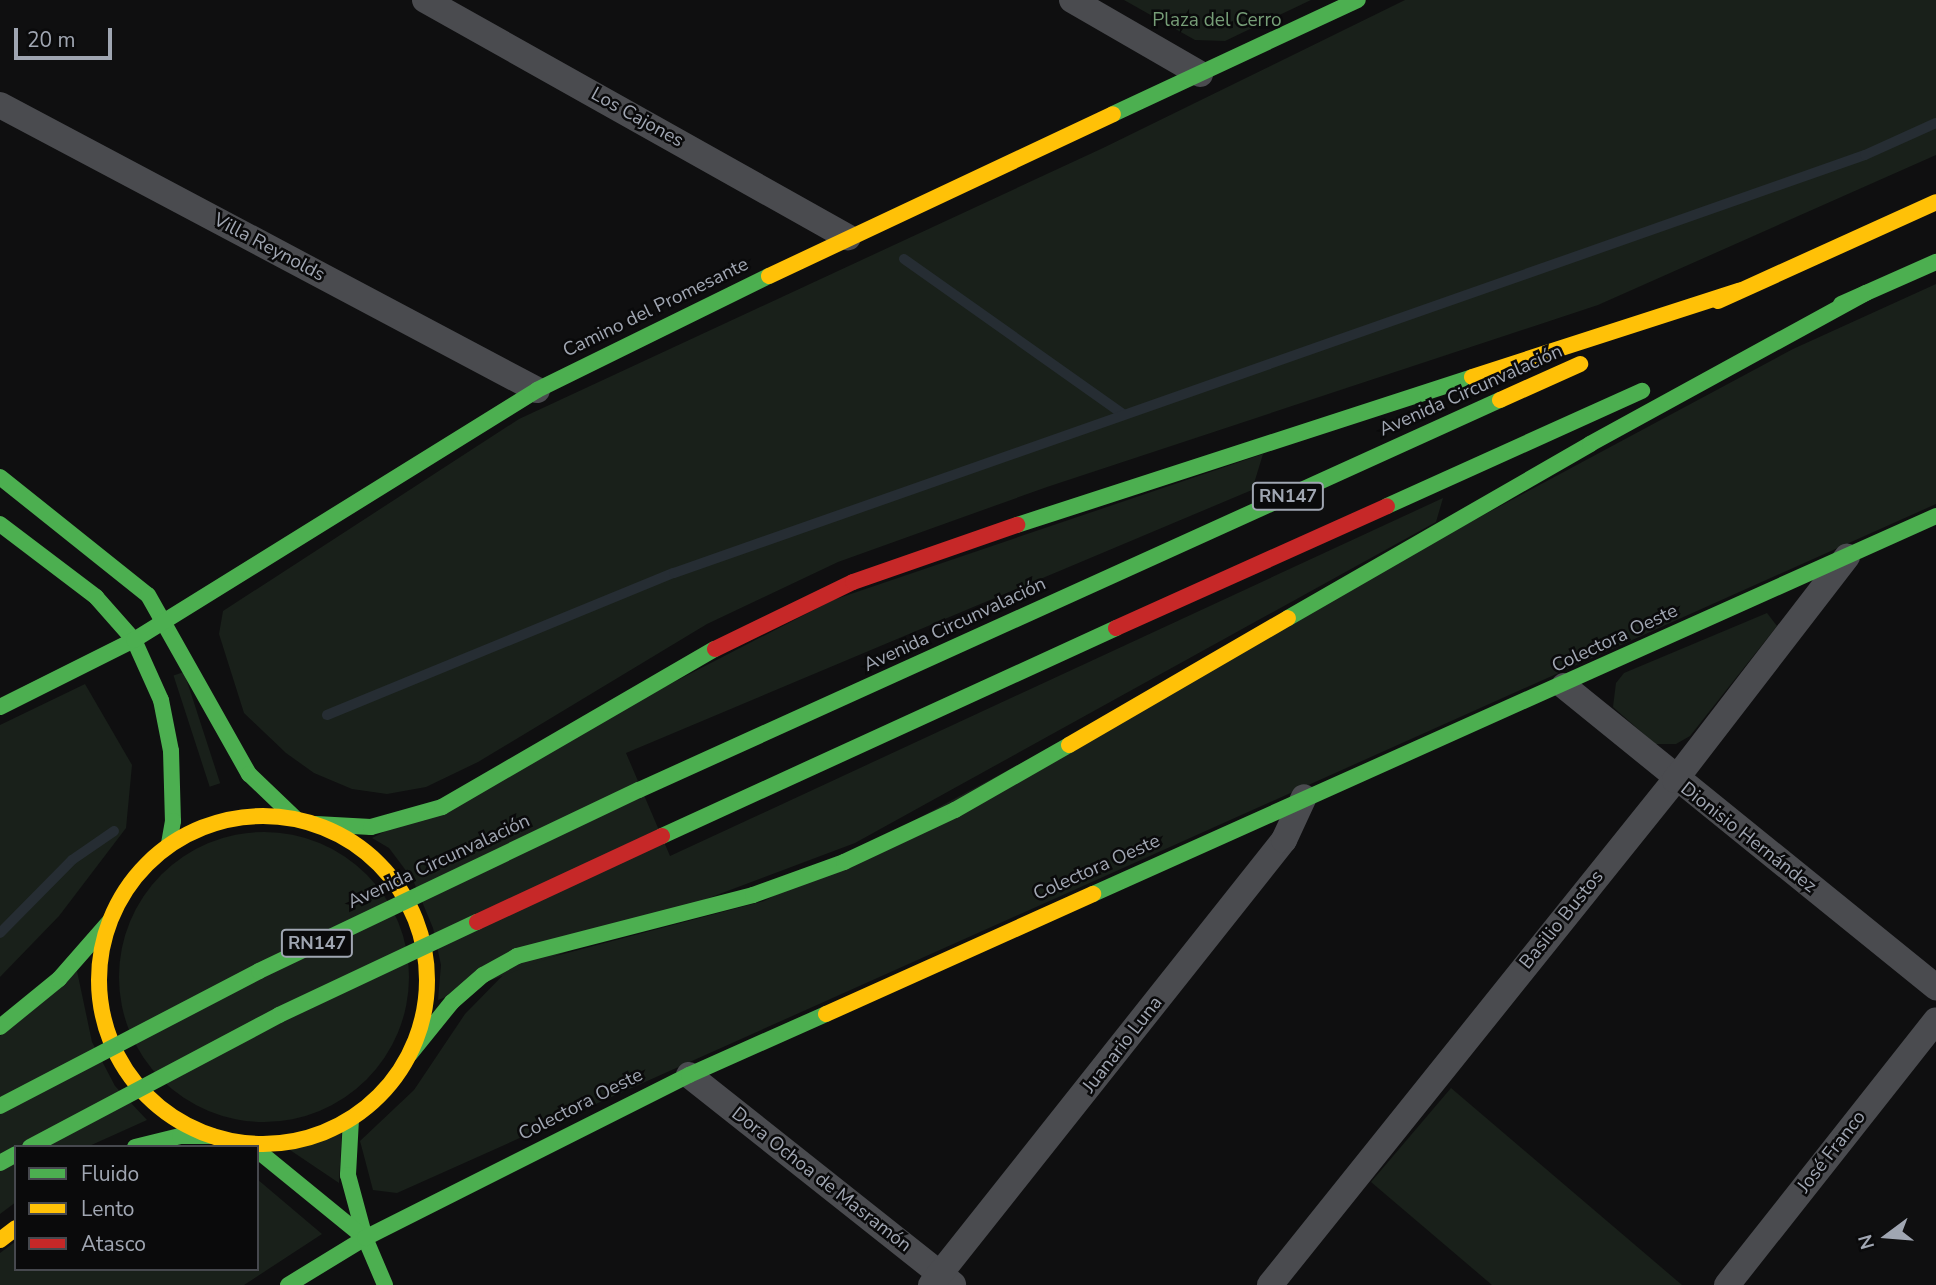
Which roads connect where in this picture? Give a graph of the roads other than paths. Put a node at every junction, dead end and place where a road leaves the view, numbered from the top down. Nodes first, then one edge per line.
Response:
1 (425, 0) edge
2 (1072, 0) edge
3 (1359, 0) edge
4 (1200, 74) junction
5 (0, 106) edge
6 (1936, 202) edge
7 (848, 237) junction
8 (1936, 262) edge
9 (1740, 291) junction
10 (1866, 293) junction
11 (1688, 371) dead end
12 (1662, 382) dead end
13 (537, 390) junction
14 (0, 477) edge
15 (1936, 516) edge
16 (0, 524) edge
17 (1850, 553) junction
18 (163, 618) junction
19 (134, 640) junction
20 (1564, 686) junction
21 (0, 707) edge
22 (1675, 780) junction
23 (1304, 797) junction
24 (295, 818) junction
25 (316, 824) junction
26 (169, 844) junction
27 (109, 922) junction
28 (1936, 987) edge
29 (1936, 1020) edge
30 (0, 1027) edge
31 (410, 1054) junction
32 (689, 1075) junction
33 (0, 1106) edge
34 (351, 1119) junction
35 (212, 1136) junction
36 (34, 1145) edge
37 (143, 1145) edge
38 (245, 1145) edge
39 (259, 1146) edge
40 (259, 1153) edge
41 (365, 1238) junction
42 (942, 1282) edge
43 (288, 1285) edge
44 (385, 1285) edge
45 (1270, 1285) edge
46 (1727, 1285) edge

1 - 7 street, Los Cajones
2 - 4 street
3 - 4 main road, Camino del Promesante
4 - 7 main road, Camino del Promesante
5 - 13 street, Villa Reynolds
6 - 9 main road, Avenida Circunvalación / RN147
7 - 13 main road, Camino del Promesante
8 - 10 main road
9 - 25 main road
9 - 33 main road, Avenida Circunvalación / RN147, bridge
10 - 11 main road
10 - 31 main road
12 - 36 main road, RN147, bridge
13 - 18 main road, Camino del Promesante
14 - 18 main road
15 - 17 main road, Colectora Oeste
16 - 19 main road
17 - 20 main road, Colectora Oeste
17 - 22 street, Basilio Bustos
18 - 19 main road, Camino del Promesante
18 - 24 main road
19 - 21 main road, Camino del Promesante
19 - 26 main road
20 - 22 street, Dionisio Hernández
20 - 23 main road, Colectora Oeste
22 - 28 street, Dionisio Hernández
22 - 45 street, Basilio Bustos
23 - 32 main road, Colectora Oeste
23 - 42 street, Juanario Luna
24 - 25 main road
24 - 26 main road
25 - 31 main road
26 - 27 main road
27 - 30 main road
27 - 35 main road
29 - 46 street, José Franco
31 - 34 main road
32 - 41 main road, Colectora Oeste
32 - 42 street, Dora Ochoa de Masramón
34 - 39 main road
34 - 41 main road
35 - 37 main road
35 - 38 main road
40 - 41 main road
41 - 43 main road, Colectora Oeste
41 - 44 main road

